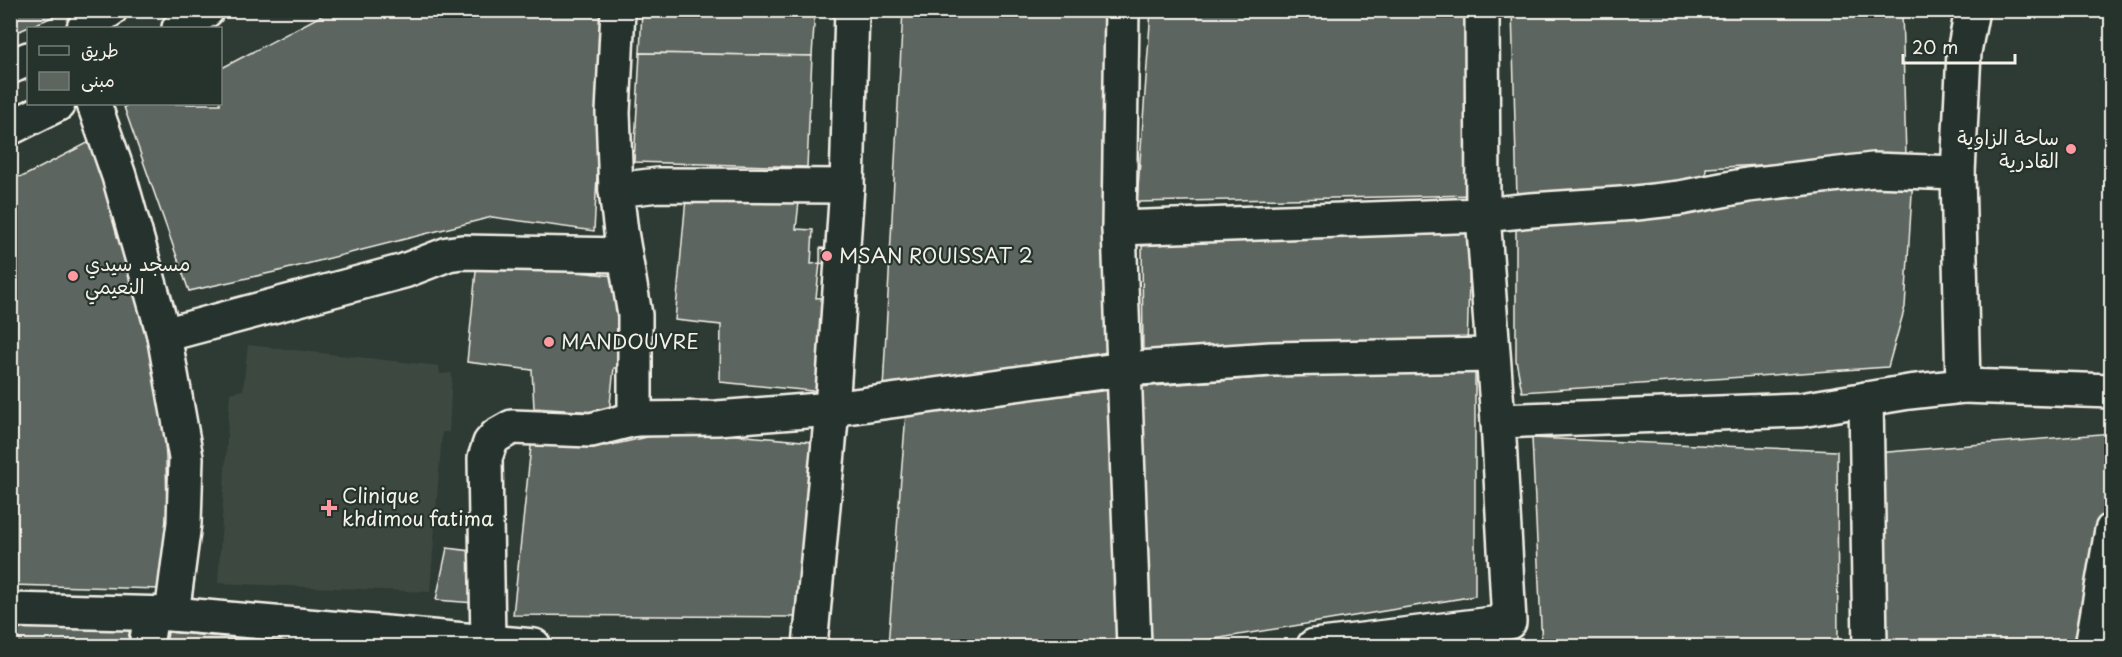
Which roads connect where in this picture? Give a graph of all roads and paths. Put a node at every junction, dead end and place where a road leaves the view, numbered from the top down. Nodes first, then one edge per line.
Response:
1 (110, 10) edge
2 (207, 10) edge
3 (618, 10) edge
4 (852, 10) edge
5 (1122, 10) edge
6 (1482, 10) edge
7 (1972, 10) edge
8 (85, 27) edge
9 (181, 27) edge
10 (27, 59) edge
11 (10, 67) edge
12 (56, 105) edge
13 (94, 105) edge
14 (10, 128) edge
15 (1958, 173) junction
16 (847, 186) junction
17 (616, 190) junction
18 (1483, 215) junction
19 (1119, 228) junction
20 (625, 255) junction
21 (164, 335) junction
22 (1492, 356) junction
23 (1124, 369) junction
24 (1963, 386) junction
25 (2112, 392) edge
26 (1866, 399) junction
27 (832, 409) junction
28 (635, 419) junction
29 (1498, 421) junction
30 (2112, 530) edge
31 (10, 610) edge
32 (162, 614) junction
33 (1508, 634) edge
34 (488, 642) junction
35 (455, 643) edge
36 (146, 646) edge
37 (534, 646) edge
38 (810, 646) edge
39 (1134, 646) edge
40 (1314, 646) edge
41 (1870, 646) edge
42 (2092, 646) edge

1 - 8 street
2 - 9 street
3 - 17 street
4 - 16 street
5 - 19 street
6 - 18 street
7 - 15 street
10 - 11 street
12 - 14 street
13 - 21 street
15 - 18 street
15 - 24 street
16 - 17 street
16 - 27 street
17 - 20 street
18 - 19 street
18 - 22 street
19 - 23 street
20 - 21 street
20 - 28 street
21 - 32 street
22 - 23 street
22 - 29 street
23 - 27 street
23 - 39 street
24 - 25 street
24 - 26 street
26 - 29 street
26 - 41 street
27 - 28 street
27 - 38 street
28 - 34 street
29 - 33 street
30 - 42 street
31 - 32 street
32 - 35 street
32 - 36 street
33 - 40 street
34 - 35 street
34 - 37 street

